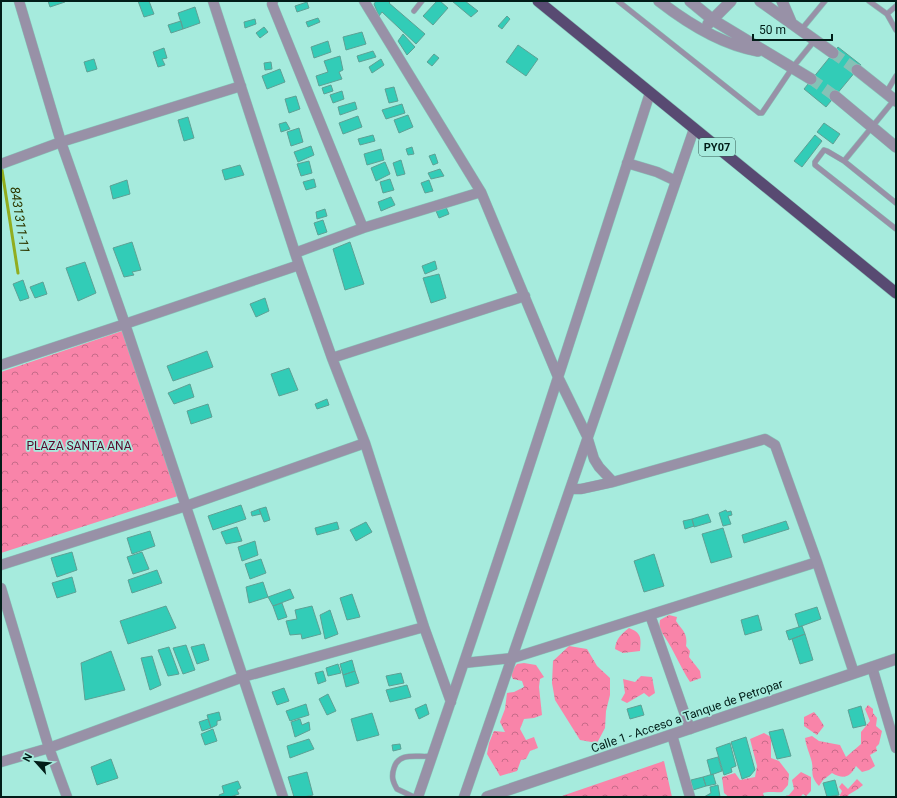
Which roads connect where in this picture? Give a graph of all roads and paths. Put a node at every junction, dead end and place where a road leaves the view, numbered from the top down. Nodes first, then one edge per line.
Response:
1 (19, 1) edge
2 (213, 1) edge
3 (273, 1) edge
4 (364, 1) edge
5 (422, 1) edge
6 (538, 1) edge
7 (618, 1) edge
8 (659, 1) edge
9 (690, 1) edge
10 (731, 1) edge
11 (760, 1) edge
12 (782, 1) edge
13 (825, 1) edge
14 (869, 1) edge
15 (896, 6) edge
16 (414, 10) dead end
17 (887, 14) junction
18 (714, 20) junction
19 (791, 22) junction
20 (702, 29) junction
21 (801, 30) junction
22 (896, 30) edge
23 (815, 40) junction
24 (768, 52) junction
25 (833, 53) tunnel mouth
26 (793, 68) junction
27 (857, 70) tunnel mouth
28 (896, 76) edge
29 (811, 79) tunnel mouth
30 (241, 86) junction
31 (650, 93) junction
32 (835, 96) tunnel mouth
33 (893, 97) edge
34 (872, 127) junction
35 (694, 129) junction
36 (61, 142) junction
37 (896, 147) edge
38 (627, 162) junction
39 (844, 162) junction
40 (1, 164) edge
41 (676, 181) junction
42 (481, 192) junction
43 (896, 203) edge
44 (363, 228) junction
45 (896, 229) edge
46 (295, 252) junction
47 (299, 265) junction
48 (896, 293) edge
49 (525, 296) junction
50 (125, 324) junction
51 (332, 358) junction
52 (1, 365) edge
53 (558, 377) junction
54 (587, 436) junction
55 (365, 443) junction
56 (613, 482) junction
57 (570, 489) junction
58 (186, 506) junction
59 (816, 562) junction
60 (1, 565) edge
61 (1, 588) edge
62 (650, 615) junction
63 (424, 627) junction
64 (513, 658) junction
65 (896, 659) edge
66 (464, 663) junction
67 (872, 667) junction
68 (854, 673) junction
69 (243, 677) junction
70 (451, 702) junction
71 (690, 729) junction
72 (672, 735) junction
73 (48, 748) junction
74 (896, 748) edge
75 (432, 756) junction
76 (1, 762) edge
77 (67, 797) edge
78 (283, 797) edge
79 (414, 797) edge
80 (418, 797) edge
81 (464, 797) edge
82 (486, 797) edge
83 (690, 797) edge

1 - 36 street
2 - 30 street
3 - 44 street
4 - 42 street
5 - 16 lane
6 - 31 highway, PY07
7 - 26 lane
8 - 20 street
9 - 18 street
10 - 18 street
11 - 19 street
12 - 19 street
13 - 21 lane
14 - 17 lane
15 - 17 lane
17 - 22 lane
18 - 20 street
18 - 24 street
19 - 21 street
20 - 24 street
21 - 23 street
23 - 25 street
23 - 26 lane
24 - 26 street
26 - 29 street
27 - 33 street
28 - 33 lane
30 - 36 street
30 - 46 street
31 - 35 highway, PY07
31 - 38 street
32 - 34 street
33 - 34 lane
34 - 37 street
34 - 39 lane
35 - 41 street
35 - 48 highway, PY07
36 - 40 street
36 - 50 street
38 - 41 street
38 - 53 street
39 - 43 lane
39 - 45 lane
41 - 54 street
42 - 44 street
42 - 49 street
44 - 46 street
46 - 47 street
47 - 50 street
47 - 51 street
49 - 51 street
49 - 53 street
50 - 52 street
50 - 58 street
51 - 55 street
53 - 54 street
53 - 66 street
54 - 56 street
54 - 57 street
55 - 58 street
55 - 63 street
56 - 57 street
56 - 59 street
57 - 64 street
58 - 60 street
58 - 69 street
59 - 62 street
59 - 68 street
61 - 73 street
62 - 64 street
62 - 71 street
63 - 69 street
63 - 70 street
64 - 66 street
64 - 81 street
65 - 67 street, Calle 1 - Acceso a Tanque de Petropar
66 - 70 street
67 - 68 street, Calle 1 - Acceso a Tanque de Petropar
67 - 74 street
68 - 71 street, Calle 1 - Acceso a Tanque de Petropar
69 - 73 street
69 - 78 street
70 - 75 street
71 - 72 street, Calle 1 - Acceso a Tanque de Petropar
72 - 82 street, Calle 1 - Acceso a Tanque de Petropar
72 - 83 street
73 - 76 street
73 - 77 street
75 - 79 lane
75 - 80 street

